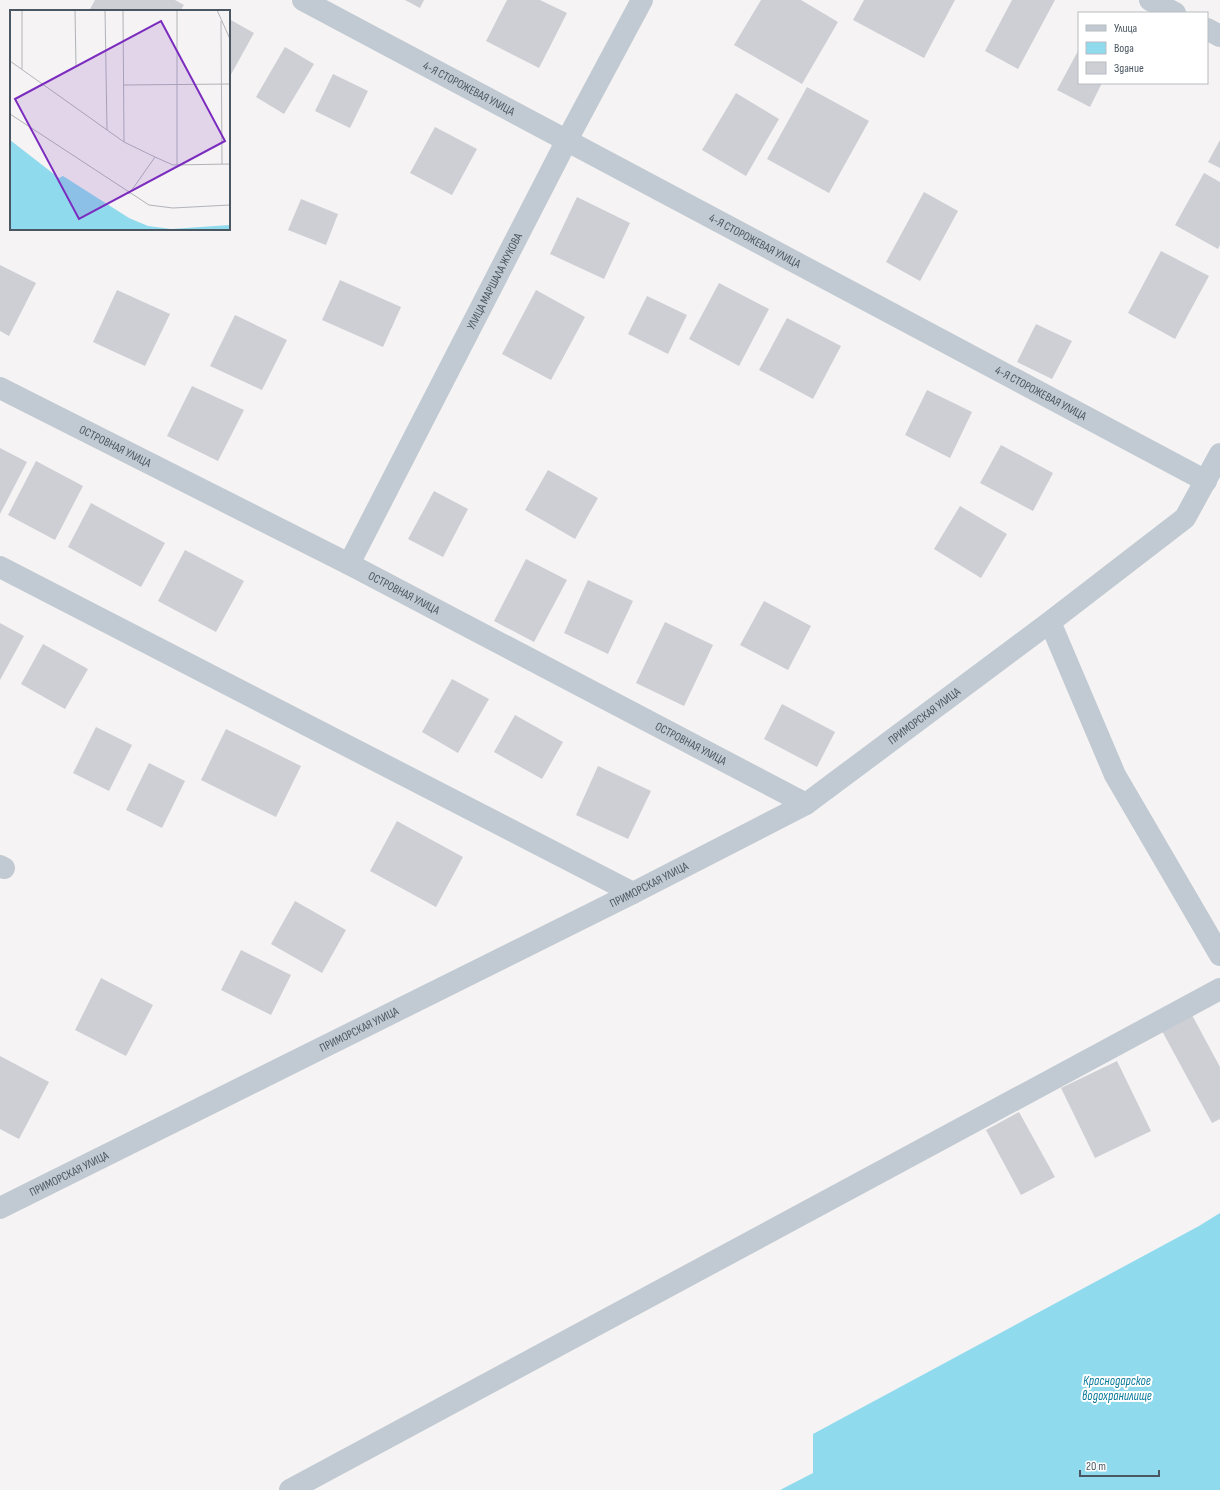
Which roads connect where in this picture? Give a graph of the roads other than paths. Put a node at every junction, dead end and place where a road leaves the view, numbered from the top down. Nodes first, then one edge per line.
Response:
1 (303, 0) edge
2 (642, 0) edge
3 (1150, 0) edge
4 (1173, 12) edge
5 (1208, 30) edge
6 (1220, 36) edge
7 (567, 140) junction
8 (0, 388) edge
9 (1220, 454) edge
10 (1206, 481) junction
11 (349, 564) junction
12 (0, 567) edge
13 (1050, 622) junction
14 (806, 804) junction
15 (634, 893) junction
16 (1220, 955) edge
17 (1220, 989) edge
18 (0, 1208) edge
19 (290, 1490) edge

1 - 7 street, 4-Я СТОРОЖЕВАЯ УЛИЦА
2 - 7 street, УЛИЦА МАРШАЛА ЖУКОВА
3 - 4 street
5 - 6 street
7 - 10 street, 4-Я СТОРОЖЕВАЯ УЛИЦА
7 - 11 street, УЛИЦА МАРШАЛА ЖУКОВА
8 - 11 street, ОСТРОВНАЯ УЛИЦА
9 - 10 street, ПРИМОРСКАЯ УЛИЦА
10 - 13 street, ПРИМОРСКАЯ УЛИЦА
11 - 14 street, ОСТРОВНАЯ УЛИЦА
12 - 15 street
13 - 14 street, ПРИМОРСКАЯ УЛИЦА
13 - 16 street
14 - 15 street, ПРИМОРСКАЯ УЛИЦА
15 - 18 street, ПРИМОРСКАЯ УЛИЦА
17 - 19 street

